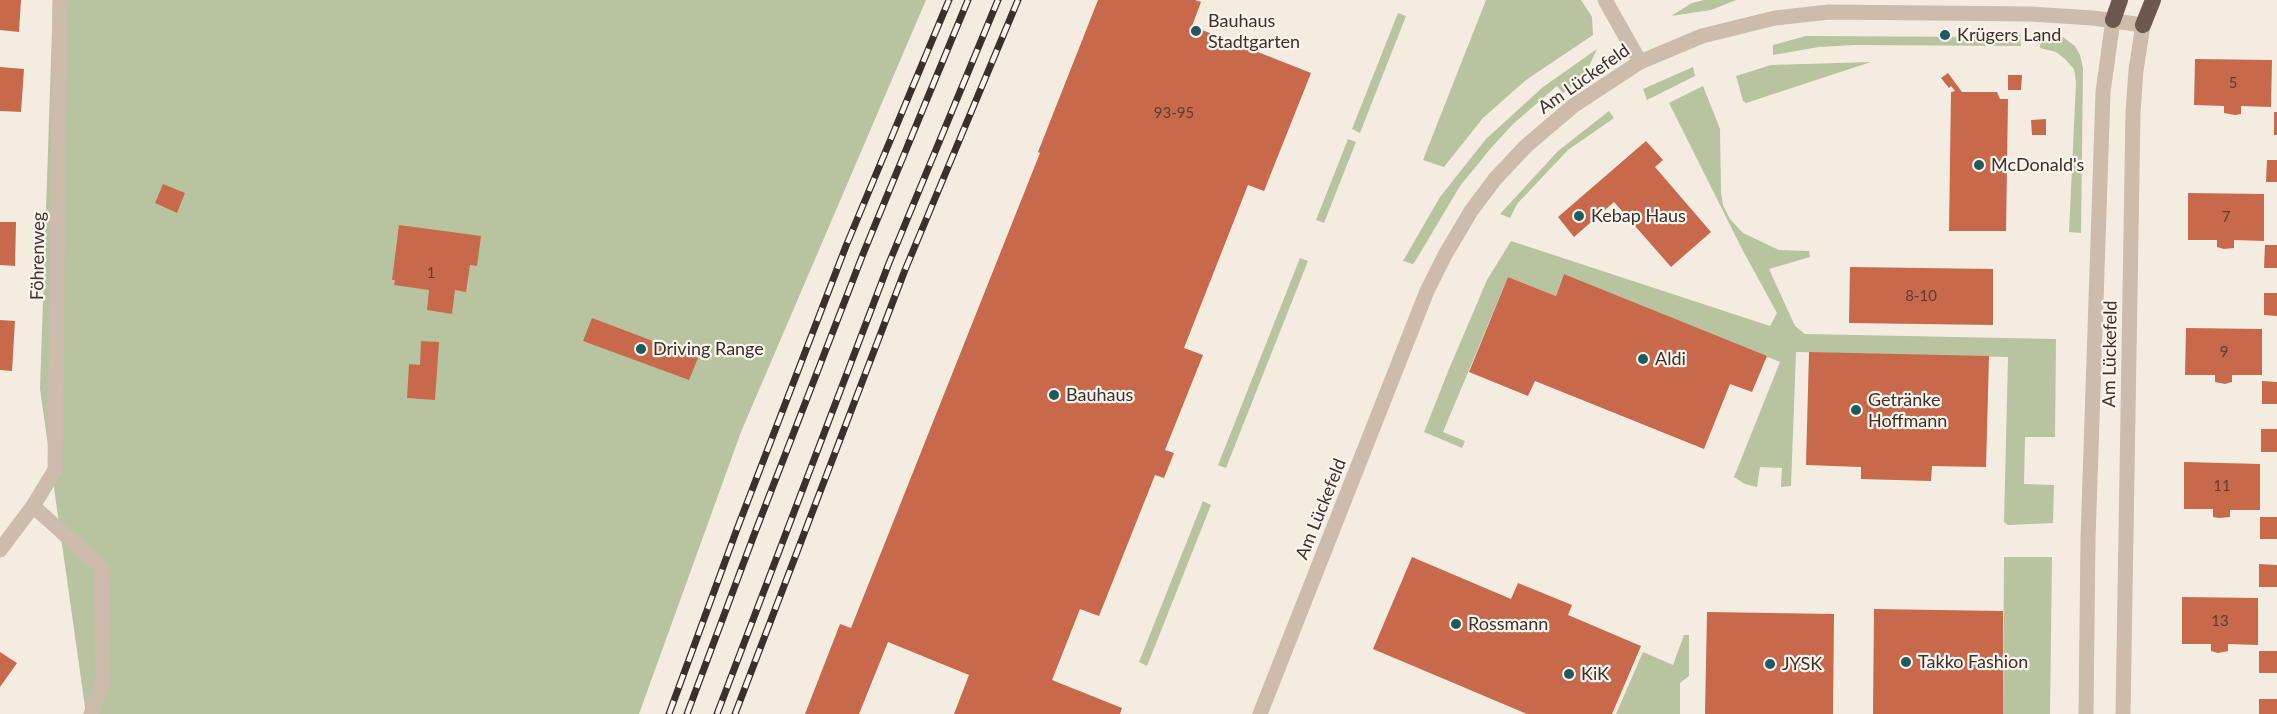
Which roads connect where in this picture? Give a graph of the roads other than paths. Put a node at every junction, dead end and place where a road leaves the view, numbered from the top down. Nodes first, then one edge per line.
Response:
1 (60, 0) edge
2 (1605, 0) edge
3 (2120, 0) edge
4 (2153, 0) edge
5 (2114, 20) junction
6 (2144, 25) junction
7 (1640, 62) junction
8 (33, 506) junction
9 (0, 550) edge
10 (91, 714) edge
11 (1260, 714) edge
12 (2086, 714) edge
13 (2123, 714) edge

1 - 8 street, Föhrenweg
2 - 7 street
3 - 5 highway
4 - 6 highway
5 - 6 street, Am Lückefeld
5 - 7 street, Am Lückefeld
5 - 12 street, Am Lückefeld
6 - 13 street, Am Lückefeld
7 - 11 street, Am Lückefeld
8 - 9 street, Föhrenweg
8 - 10 street

